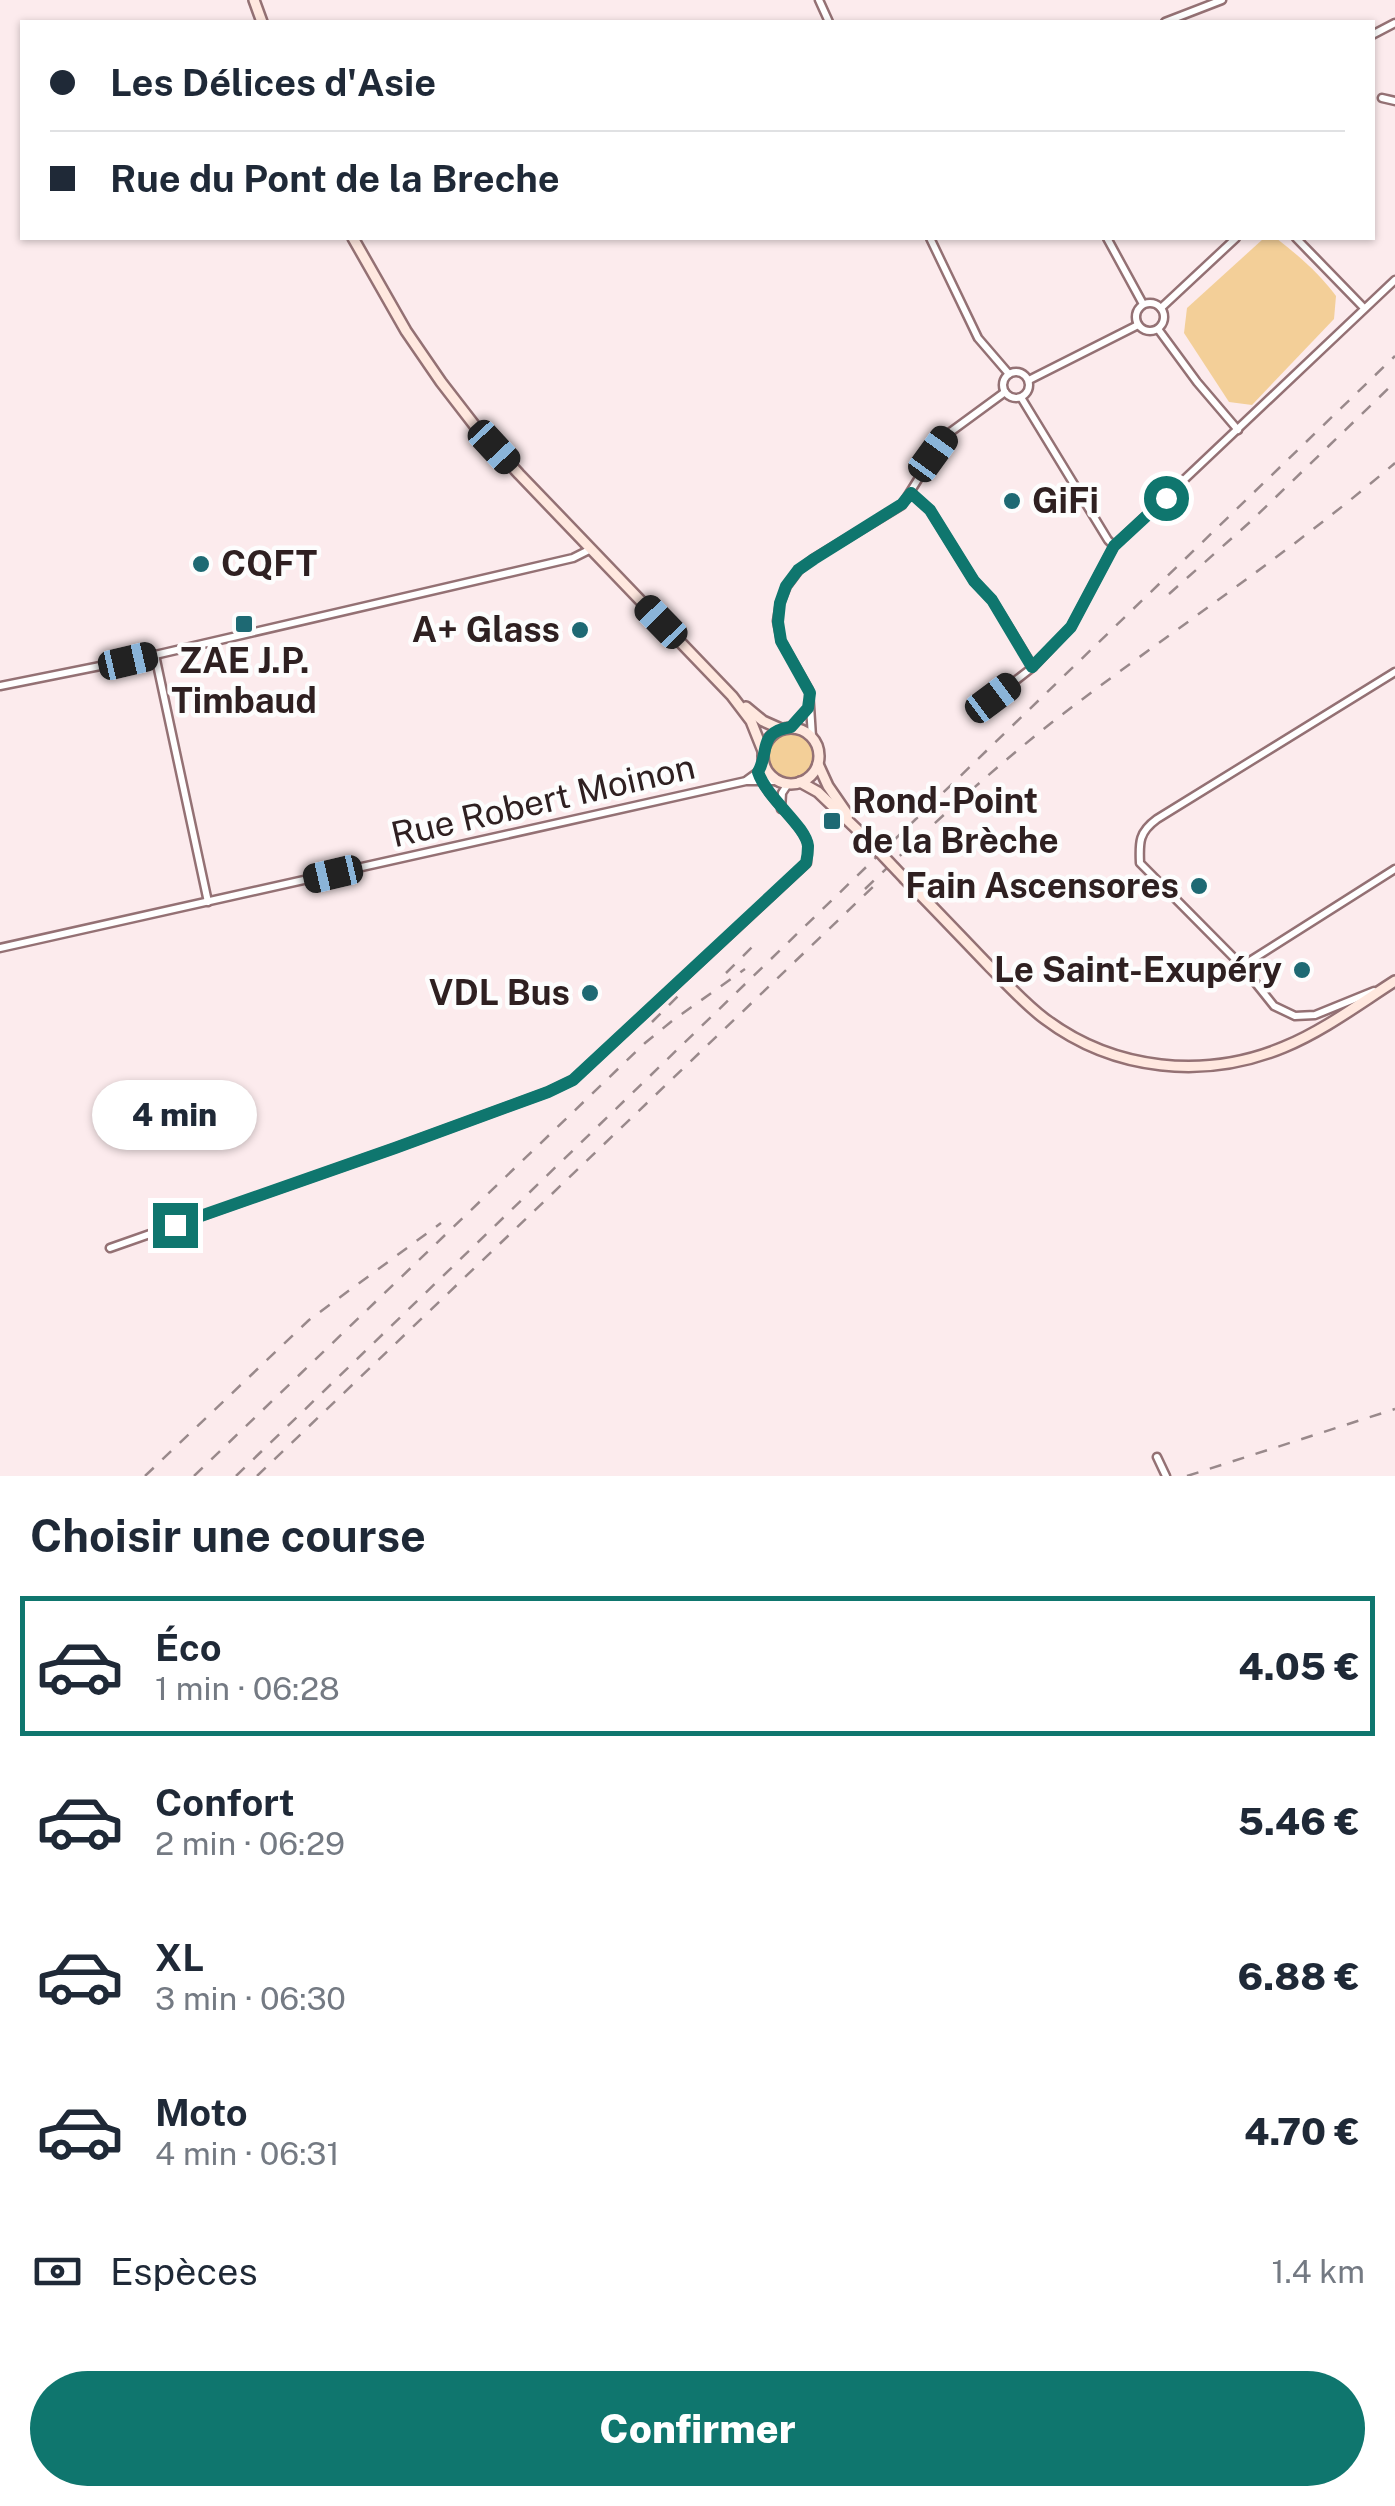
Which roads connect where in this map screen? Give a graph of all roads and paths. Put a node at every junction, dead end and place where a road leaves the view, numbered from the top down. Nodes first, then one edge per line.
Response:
1 (1222, 0) edge
2 (1170, 20) edge
3 (1382, 98) dead end
4 (1395, 101) edge
5 (354, 240) edge
6 (931, 240) edge
7 (1108, 240) edge
8 (1234, 240) edge
9 (1298, 240) edge
10 (1395, 280) edge
11 (1143, 304) junction
12 (1161, 308) junction
13 (1364, 308) junction
14 (1138, 325) junction
15 (1158, 328) junction
16 (1009, 374) junction
17 (1029, 380) junction
18 (1005, 392) junction
19 (1022, 399) junction
20 (1238, 430) junction
21 (911, 493) junction
22 (1114, 546) junction
23 (590, 549) junction
24 (155, 655) junction
25 (1032, 667) junction
26 (1395, 672) edge
27 (0, 686) edge
28 (732, 696) junction
29 (993, 698) dead end
30 (808, 708) junction
31 (786, 728) junction
32 (812, 737) junction
33 (763, 751) junction
34 (818, 764) junction
35 (761, 768) junction
36 (746, 781) junction
37 (762, 782) junction
38 (789, 782) junction
39 (781, 810) junction
40 (858, 829) junction
41 (1395, 869) edge
42 (208, 902) junction
43 (0, 948) edge
44 (1242, 966) junction
45 (1393, 983) edge
46 (110, 1248) dead end
47 (1156, 1457) dead end
48 (1166, 1476) edge

1 - 2 street
3 - 4 street
5 - 23 main road
6 - 16 street
7 - 11 street
8 - 12 street
9 - 13 street
10 - 13 street
11 - 12 street
11 - 14 street
12 - 15 street
13 - 20 street
14 - 15 street
14 - 17 street
15 - 20 street
16 - 17 street
16 - 18 street
17 - 19 street
18 - 19 street
18 - 21 street
19 - 22 street
20 - 22 street
21 - 25 street
21 - 30 street
22 - 25 street
23 - 24 street
23 - 28 main road
24 - 27 street
24 - 42 street
25 - 29 street
26 - 44 street
28 - 31 main road
28 - 33 main road
30 - 31 street
30 - 32 street
31 - 32 main road
31 - 33 main road
32 - 34 main road
33 - 35 main road
34 - 38 main road
34 - 40 main road
35 - 36 street, Rue Robert Moinon
35 - 37 street
35 - 38 main road
36 - 37 street, Rue Robert Moinon
36 - 42 street, Rue Robert Moinon
37 - 38 street, Rue Robert Moinon
37 - 39 street
38 - 39 street
38 - 40 main road
39 - 46 street
40 - 45 main road, bridge
41 - 44 street
42 - 43 street, Rue Robert Moinon
44 - 45 street
47 - 48 street

